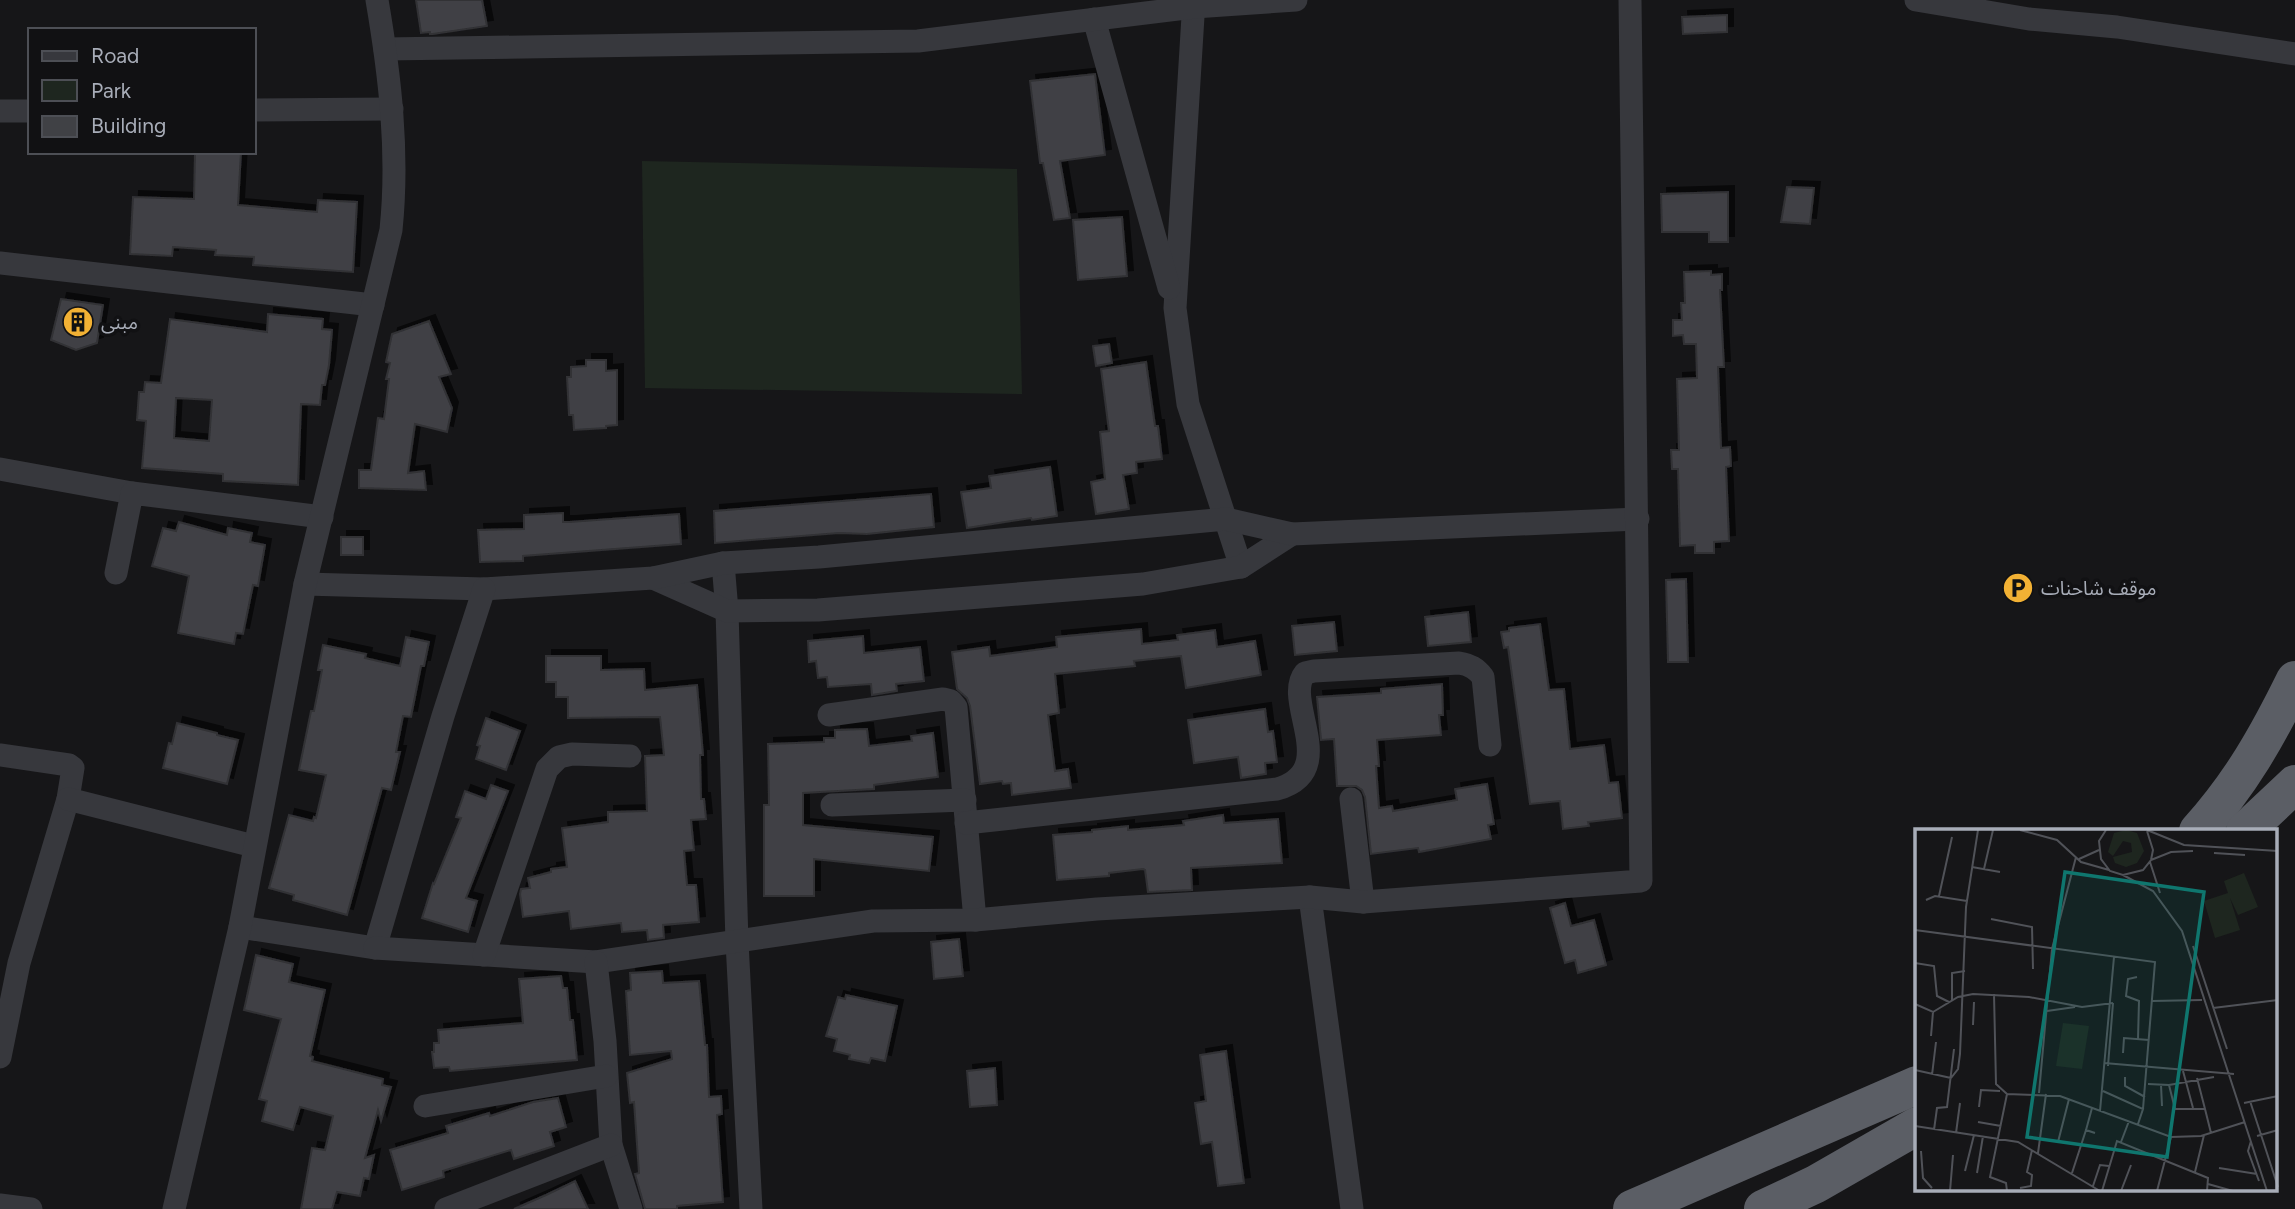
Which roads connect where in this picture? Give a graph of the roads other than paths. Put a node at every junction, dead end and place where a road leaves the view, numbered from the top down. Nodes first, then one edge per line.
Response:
1 (377, 0) edge
2 (1296, 0) edge
3 (1630, 0) edge
4 (1916, 0) edge
5 (1194, 4) edge
6 (1094, 19) junction
7 (385, 49) junction
8 (2295, 54) edge
9 (391, 109) junction
10 (256, 110) edge
11 (0, 111) edge
12 (28, 111) edge
13 (0, 263) edge
14 (373, 305) junction
15 (1175, 308) junction
16 (0, 469) edge
17 (132, 493) junction
18 (322, 517) junction
19 (1226, 519) junction
20 (1638, 519) junction
21 (1292, 534) junction
22 (723, 563) junction
23 (1241, 567) junction
24 (116, 573) dead end
25 (653, 578) junction
26 (305, 584) junction
27 (484, 589) junction
28 (727, 611) junction
29 (2295, 680) edge
30 (829, 715) dead end
31 (1490, 745) dead end
32 (0, 754) edge
33 (630, 756) dead end
34 (2295, 784) edge
35 (68, 799) junction
36 (1351, 799) dead end
37 (832, 805) dead end
38 (966, 811) junction
39 (2200, 829) edge
40 (2247, 829) edge
41 (254, 846) junction
42 (1310, 897) junction
43 (1363, 902) junction
44 (975, 920) junction
45 (240, 927) junction
46 (737, 942) junction
47 (375, 948) junction
48 (484, 955) junction
49 (596, 962) junction
50 (0, 1056) edge
51 (606, 1076) junction
52 (1915, 1086) edge
53 (425, 1106) dead end
54 (1915, 1127) edge
55 (611, 1145) junction
56 (0, 1205) edge
57 (31, 1209) edge
58 (174, 1209) edge
59 (446, 1209) edge
60 (631, 1209) edge
61 (751, 1209) edge
62 (1352, 1209) edge
63 (1632, 1209) edge
64 (1763, 1209) edge

1 - 7 street
2 - 5 street
3 - 20 street
4 - 8 street
5 - 6 street
5 - 15 street
6 - 7 street
6 - 15 street
7 - 9 street
9 - 10 street
9 - 14 street
11 - 12 street
13 - 14 street
14 - 18 street
15 - 19 street
16 - 17 street
17 - 18 street
17 - 24 street
18 - 26 street
19 - 21 street
19 - 22 street
19 - 23 street
20 - 21 street
20 - 43 street
21 - 23 street
22 - 25 street
22 - 28 street
23 - 28 street
25 - 27 street
25 - 28 street
26 - 27 street
26 - 41 street
27 - 47 street
28 - 46 street
29 - 39 highway
30 - 38 street
31 - 38 street
32 - 35 street
33 - 48 street
34 - 40 highway
35 - 41 street
35 - 50 street
36 - 43 street
37 - 38 street
38 - 44 street
41 - 45 street
42 - 43 street
42 - 44 street
42 - 62 street
44 - 46 street
45 - 47 street
45 - 58 street
46 - 49 street
46 - 61 street
47 - 48 street
48 - 49 street
49 - 51 street
51 - 53 street
51 - 55 street
52 - 63 highway
54 - 64 highway
55 - 59 street
55 - 60 street
56 - 57 street

